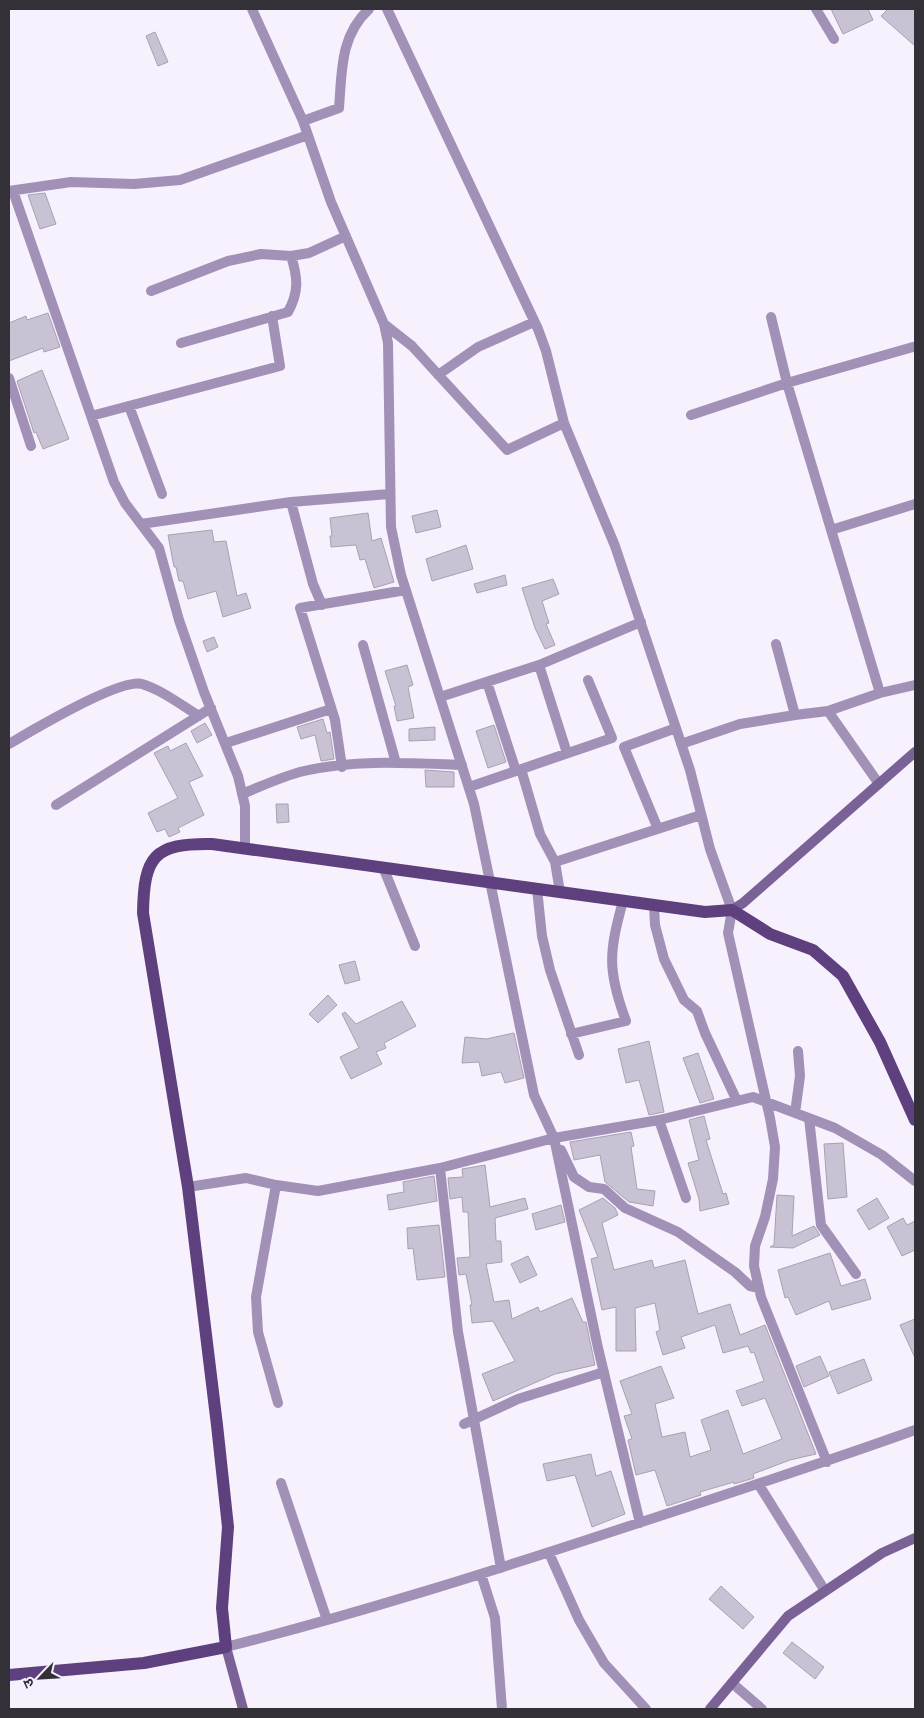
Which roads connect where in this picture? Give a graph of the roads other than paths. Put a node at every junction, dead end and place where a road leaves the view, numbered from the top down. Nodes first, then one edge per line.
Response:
1 (252, 9) edge
2 (369, 9) edge
3 (386, 9) edge
4 (816, 9) edge
5 (834, 39) dead end
6 (303, 121) junction
7 (308, 135) junction
8 (11, 191) edge
9 (346, 236) junction
10 (291, 256) junction
11 (151, 290) dead end
12 (272, 316) junction
13 (771, 317) dead end
14 (534, 322) junction
15 (384, 324) junction
16 (181, 343) dead end
17 (913, 347) dead end
18 (438, 375) junction
19 (9, 378) edge
20 (787, 383) junction
21 (129, 406) junction
22 (691, 415) dead end
23 (91, 416) junction
24 (564, 423) junction
25 (31, 446) dead end
26 (162, 494) dead end
27 (389, 494) junction
28 (291, 502) junction
29 (915, 504) edge
30 (141, 524) junction
31 (831, 530) junction
32 (406, 590) junction
33 (322, 605) junction
34 (641, 622) junction
35 (776, 644) dead end
36 (363, 645) dead end
37 (539, 665) junction
38 (588, 680) dead end
39 (487, 682) junction
40 (915, 685) edge
41 (880, 693) junction
42 (440, 697) junction
43 (212, 708) junction
44 (332, 709) junction
45 (828, 711) junction
46 (199, 716) junction
47 (795, 716) junction
48 (676, 728) junction
49 (226, 743) junction
50 (9, 744) edge
51 (681, 744) junction
52 (915, 752) edge
53 (567, 753) junction
54 (396, 763) junction
55 (462, 765) junction
56 (342, 766) junction
57 (519, 770) junction
58 (879, 784) junction
59 (468, 787) junction
60 (242, 794) junction
61 (56, 805) dead end
62 (702, 815) junction
63 (658, 829) junction
64 (245, 848) junction
65 (555, 862) junction
66 (383, 868) junction
67 (492, 882) junction
68 (537, 889) junction
69 (560, 892) junction
70 (623, 901) junction
71 (654, 905) junction
72 (732, 910) junction
73 (415, 946) dead end
74 (571, 1034) junction
75 (798, 1051) dead end
76 (579, 1055) dead end
77 (738, 1101) junction
78 (767, 1103) junction
79 (795, 1113) junction
80 (808, 1118) junction
81 (659, 1120) junction
82 (915, 1120) edge
83 (554, 1138) junction
84 (440, 1168) junction
85 (915, 1181) edge
86 (276, 1185) junction
87 (188, 1187) junction
88 (686, 1198) dead end
89 (856, 1274) dead end
90 (759, 1288) junction
91 (604, 1372) junction
92 (278, 1403) dead end
93 (469, 1422) junction
94 (915, 1430) edge
95 (827, 1462) junction
96 (281, 1483) dead end
97 (758, 1485) junction
98 (640, 1523) junction
99 (915, 1538) edge
100 (549, 1553) junction
101 (501, 1568) junction
102 (481, 1574) junction
103 (825, 1591) junction
104 (327, 1620) junction
105 (226, 1647) junction
106 (9, 1675) edge
107 (732, 1683) junction
108 (243, 1709) edge
109 (502, 1709) edge
110 (646, 1709) edge
111 (710, 1709) edge
112 (762, 1709) edge

1 - 6 street
2 - 6 street
3 - 14 street
4 - 5 street
6 - 7 street
7 - 8 street
7 - 9 street
8 - 23 street
9 - 10 street
9 - 15 street
10 - 11 street
10 - 12 street
12 - 16 street
12 - 21 street
13 - 20 street
14 - 18 street
14 - 24 street
15 - 18 street
15 - 27 street
17 - 20 street
18 - 24 street
19 - 25 street
20 - 22 street
20 - 31 street
21 - 23 street
21 - 26 street
23 - 30 street
24 - 34 street
27 - 28 street
27 - 32 street
28 - 30 street
28 - 33 street
29 - 31 street
30 - 43 street
31 - 41 street
32 - 33 street
32 - 42 street
33 - 44 street
34 - 37 street
34 - 48 street
35 - 47 street
36 - 54 street
37 - 39 street
37 - 53 street
38 - 53 street
39 - 42 street
39 - 57 street
40 - 41 street
41 - 45 street
42 - 55 street
43 - 46 street
43 - 49 street
44 - 49 street
44 - 56 street
45 - 47 street
45 - 58 street
46 - 50 street
46 - 61 street
47 - 51 street
48 - 51 street
48 - 63 street
49 - 60 street
51 - 62 street
52 - 58 main road
53 - 57 street
54 - 55 street
54 - 56 street
55 - 59 street
56 - 60 street
57 - 59 street
57 - 65 street
58 - 72 main road
59 - 67 street
60 - 64 street
62 - 63 street
62 - 72 street
63 - 65 street
64 - 66 main road
64 - 87 main road
65 - 69 street
66 - 67 main road
66 - 73 street
67 - 68 main road
67 - 83 street
68 - 69 main road
68 - 74 street
69 - 70 main road
70 - 71 main road
70 - 74 street
71 - 72 main road
71 - 77 street
72 - 78 street
72 - 82 main road
74 - 76 street
75 - 79 street
77 - 78 street
77 - 81 street
78 - 79 street
78 - 90 street
79 - 80 street
80 - 85 street
80 - 89 street
81 - 83 street
81 - 88 street
83 - 84 street
83 - 90 street
83 - 91 street
84 - 86 street
84 - 93 street
86 - 87 street
86 - 92 street
87 - 105 main road
90 - 95 street
91 - 93 street
91 - 98 street
93 - 101 street
94 - 95 street
95 - 97 street
96 - 104 street
97 - 98 street
97 - 103 street
98 - 100 street
99 - 103 main road
100 - 101 street
100 - 110 street
101 - 102 street
102 - 104 street
102 - 109 street
103 - 107 main road
104 - 105 street
105 - 106 main road
105 - 108 main road
107 - 111 main road
107 - 112 street

